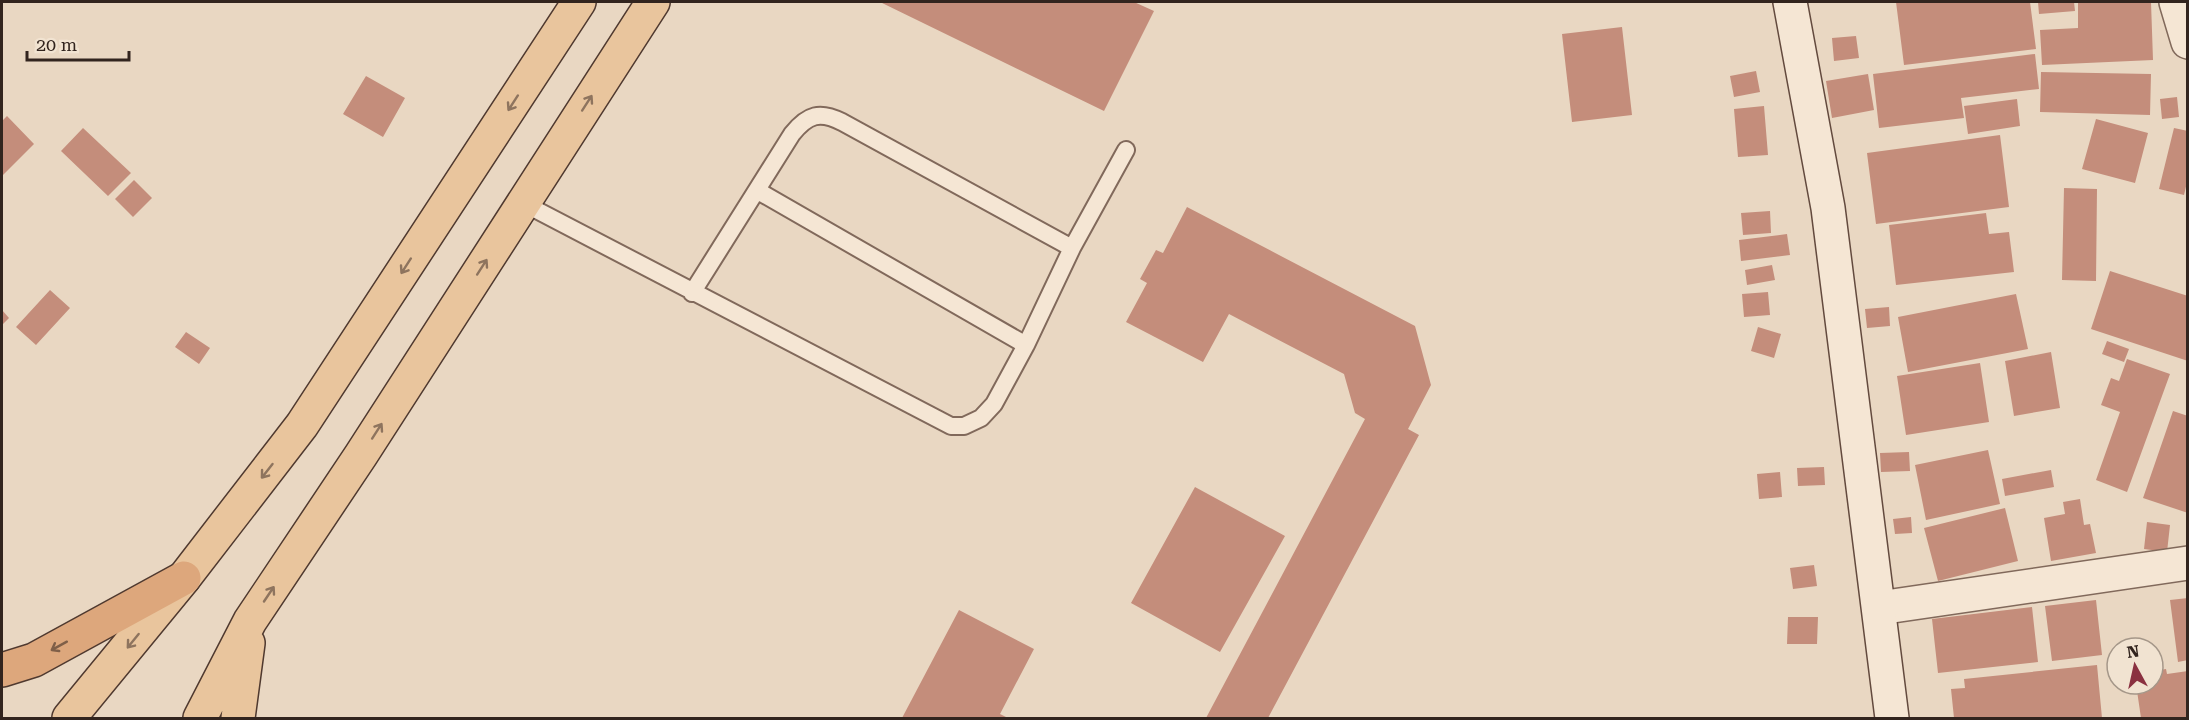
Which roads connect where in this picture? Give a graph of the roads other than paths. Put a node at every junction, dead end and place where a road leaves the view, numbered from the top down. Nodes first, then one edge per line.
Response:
1 (579, 2) edge
2 (653, 2) edge
3 (1790, 2) edge
4 (2176, 2) edge
5 (2187, 42) edge
6 (1126, 150) dead end
7 (758, 191) junction
8 (523, 203) junction
9 (1072, 249) junction
10 (692, 293) junction
11 (1026, 345) junction
12 (2187, 563) edge
13 (184, 578) junction
14 (1879, 608) junction
15 (250, 621) junction
16 (2, 670) edge
17 (69, 718) edge
18 (200, 718) edge
19 (238, 718) edge
20 (1892, 718) edge

1 -> 13 main road
8 -> 2 main road
3 - 14 main road
4 - 5 main road
6 - 9 lane
7 - 9 lane
7 - 10 lane
7 - 11 lane
8 - 10 lane
15 -> 8 main road
9 - 11 lane
10 - 11 lane
12 - 14 main road
13 -> 16 highway
13 -> 17 main road
14 - 20 main road
15 - 18 main road
15 - 19 main road

